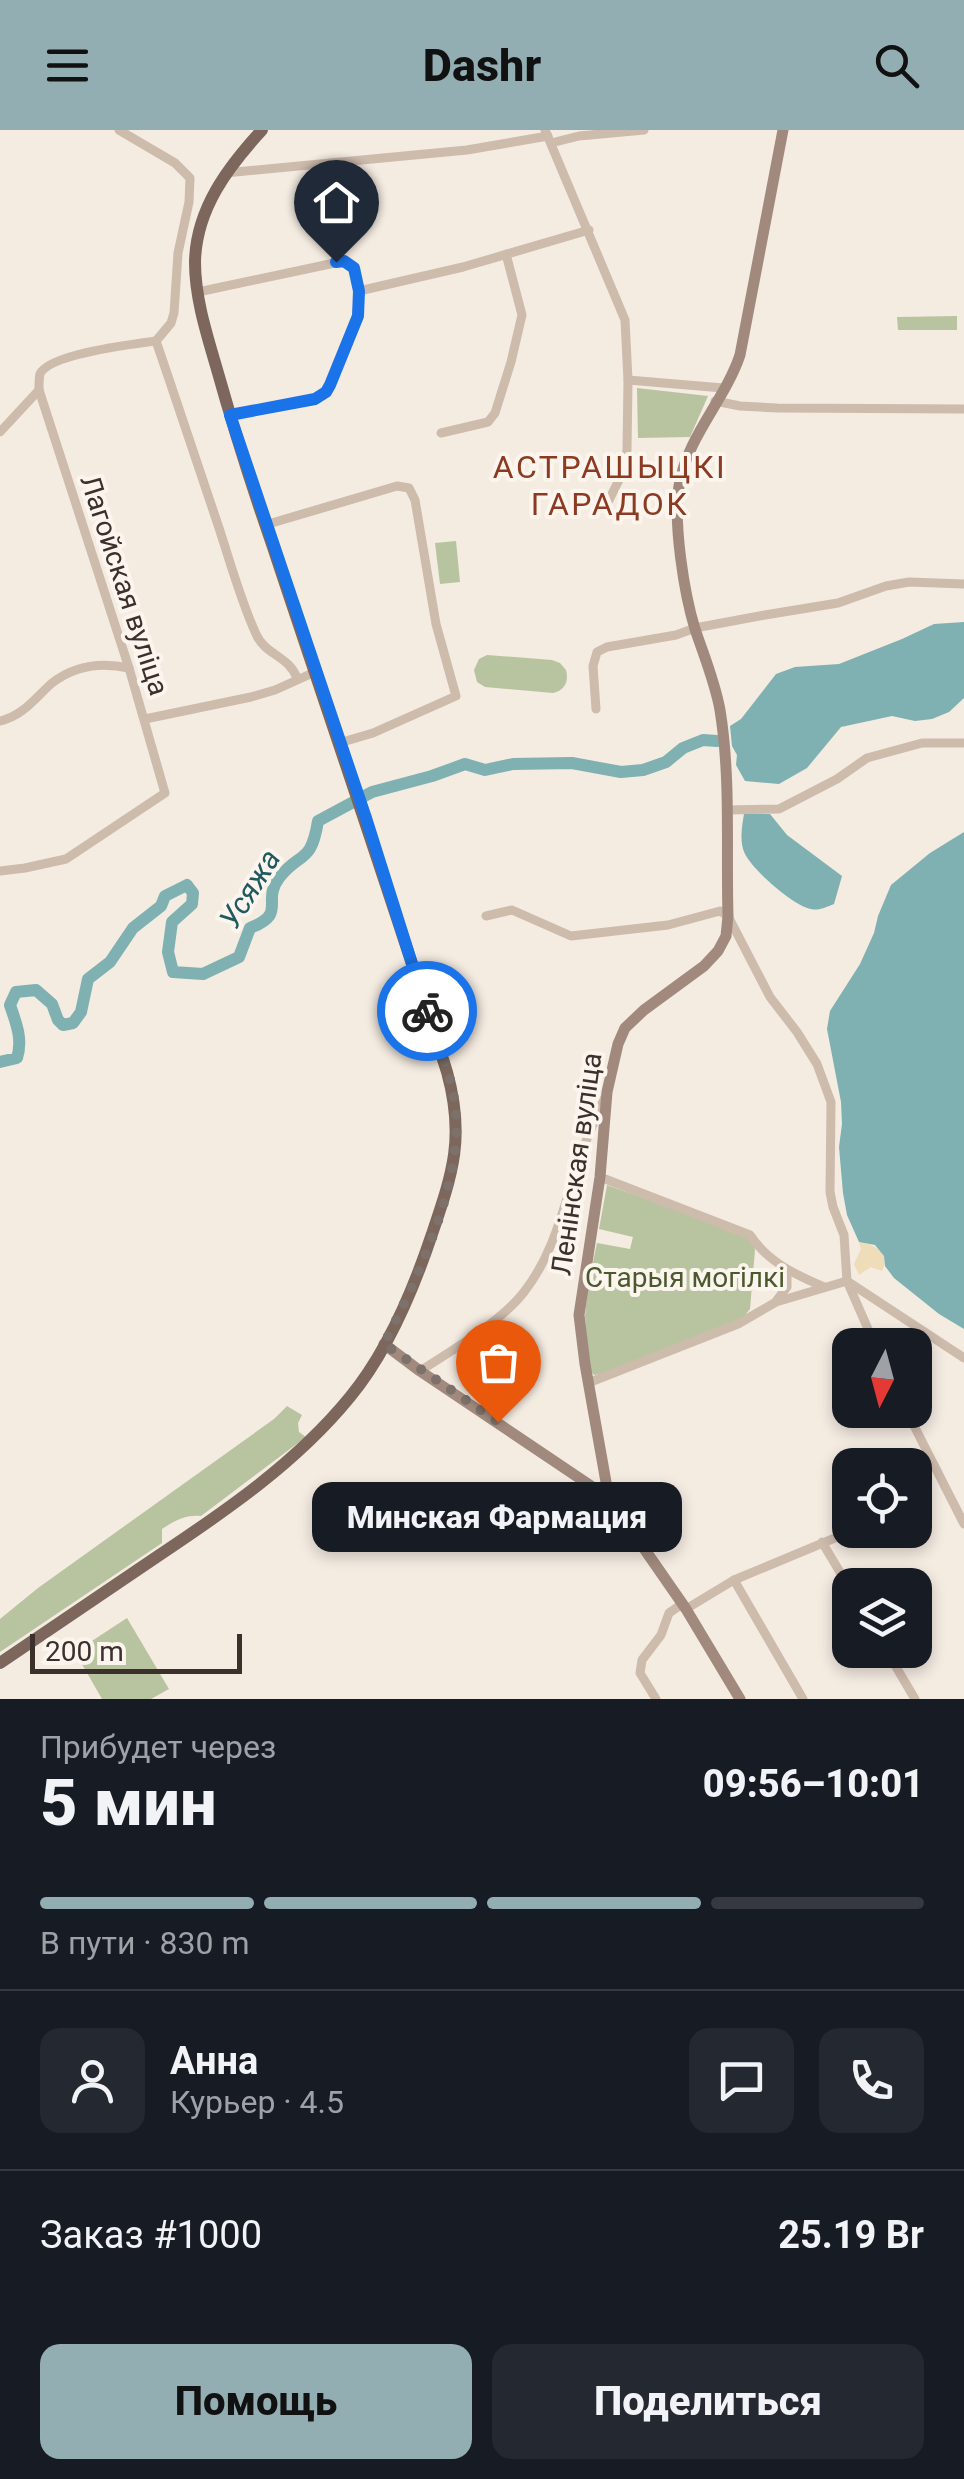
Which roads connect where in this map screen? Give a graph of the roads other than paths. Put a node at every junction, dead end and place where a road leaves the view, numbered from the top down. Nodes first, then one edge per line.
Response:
1 (119, 130) edge
2 (262, 130) edge
3 (644, 130) edge
4 (783, 130) edge
5 (548, 136) edge
6 (225, 174) junction
7 (589, 230) junction
8 (506, 254) junction
9 (176, 281) junction
10 (197, 285) junction
11 (359, 291) junction
12 (156, 340) junction
13 (628, 380) junction
14 (723, 388) junction
15 (39, 390) junction
16 (715, 401) junction
17 (964, 409) edge
18 (230, 415) junction
19 (0, 432) edge
20 (440, 433) dead end
21 (605, 508) dead end
22 (265, 525) junction
23 (964, 584) edge
24 (695, 628) junction
25 (129, 668) junction
26 (315, 672) junction
27 (297, 678) junction
28 (596, 709) dead end
29 (144, 719) junction
30 (0, 721) edge
31 (339, 742) junction
32 (964, 743) edge
33 (727, 810) junction
34 (0, 871) edge
35 (486, 916) dead end
36 (728, 916) junction
37 (606, 1092) junction
38 (600, 1177) junction
39 (787, 1271) junction
40 (847, 1281) junction
41 (824, 1286) junction
42 (776, 1302) junction
43 (868, 1328) edge
44 (384, 1344) junction
45 (964, 1358) edge
46 (420, 1370) junction
47 (588, 1383) junction
48 (932, 1464) edge
49 (603, 1494) junction
50 (964, 1524) edge
51 (832, 1538) edge
52 (822, 1542) junction
53 (837, 1568) edge
54 (734, 1580) junction
55 (684, 1607) junction
56 (0, 1663) edge
57 (897, 1668) edge
58 (656, 1699) edge
59 (740, 1699) edge
60 (803, 1699) edge
61 (916, 1699) edge

1 - 9 street
2 - 6 main road
3 - 5 street
4 - 14 street, Ленінская вуліца
5 - 6 street
5 - 7 street
6 - 10 main road
7 - 8 street
7 - 13 street
8 - 11 street
8 - 20 street
9 - 10 street
9 - 12 street
10 - 11 street
10 - 18 main road
11 - 18 street
12 - 15 street
12 - 27 street
13 - 14 street
13 - 21 street
14 - 16 street, Ленінская вуліца
15 - 19 street
15 - 25 street, Лагойская вуліца
16 - 17 street
16 - 24 street, Ленінская вуліца
18 - 22 main road
22 - 26 main road
22 - 31 street
23 - 24 street
24 - 28 street
24 - 33 street, Ленінская вуліца
25 - 29 street, Лагойская вуліца
25 - 30 street
26 - 27 street
26 - 31 main road
27 - 29 street
29 - 34 street, Лагойская вуліца
31 - 44 main road
32 - 33 street
33 - 36 street, Ленінская вуліца
35 - 36 street
36 - 37 street, Ленінская вуліца
36 - 40 street
37 - 38 street, Ленінская вуліца
37 - 46 street
38 - 39 street
38 - 47 street, Ленінская вуліца
39 - 41 street
39 - 42 street
40 - 41 street
40 - 43 street
40 - 45 street
41 - 42 street
42 - 47 street
44 - 46 street
44 - 56 main road
46 - 49 street
47 - 49 street, Ленінская вуліца
48 - 50 street
49 - 55 street
51 - 52 street
52 - 53 street
52 - 54 street
54 - 55 street
54 - 60 street
55 - 58 street
55 - 59 street
57 - 61 street

